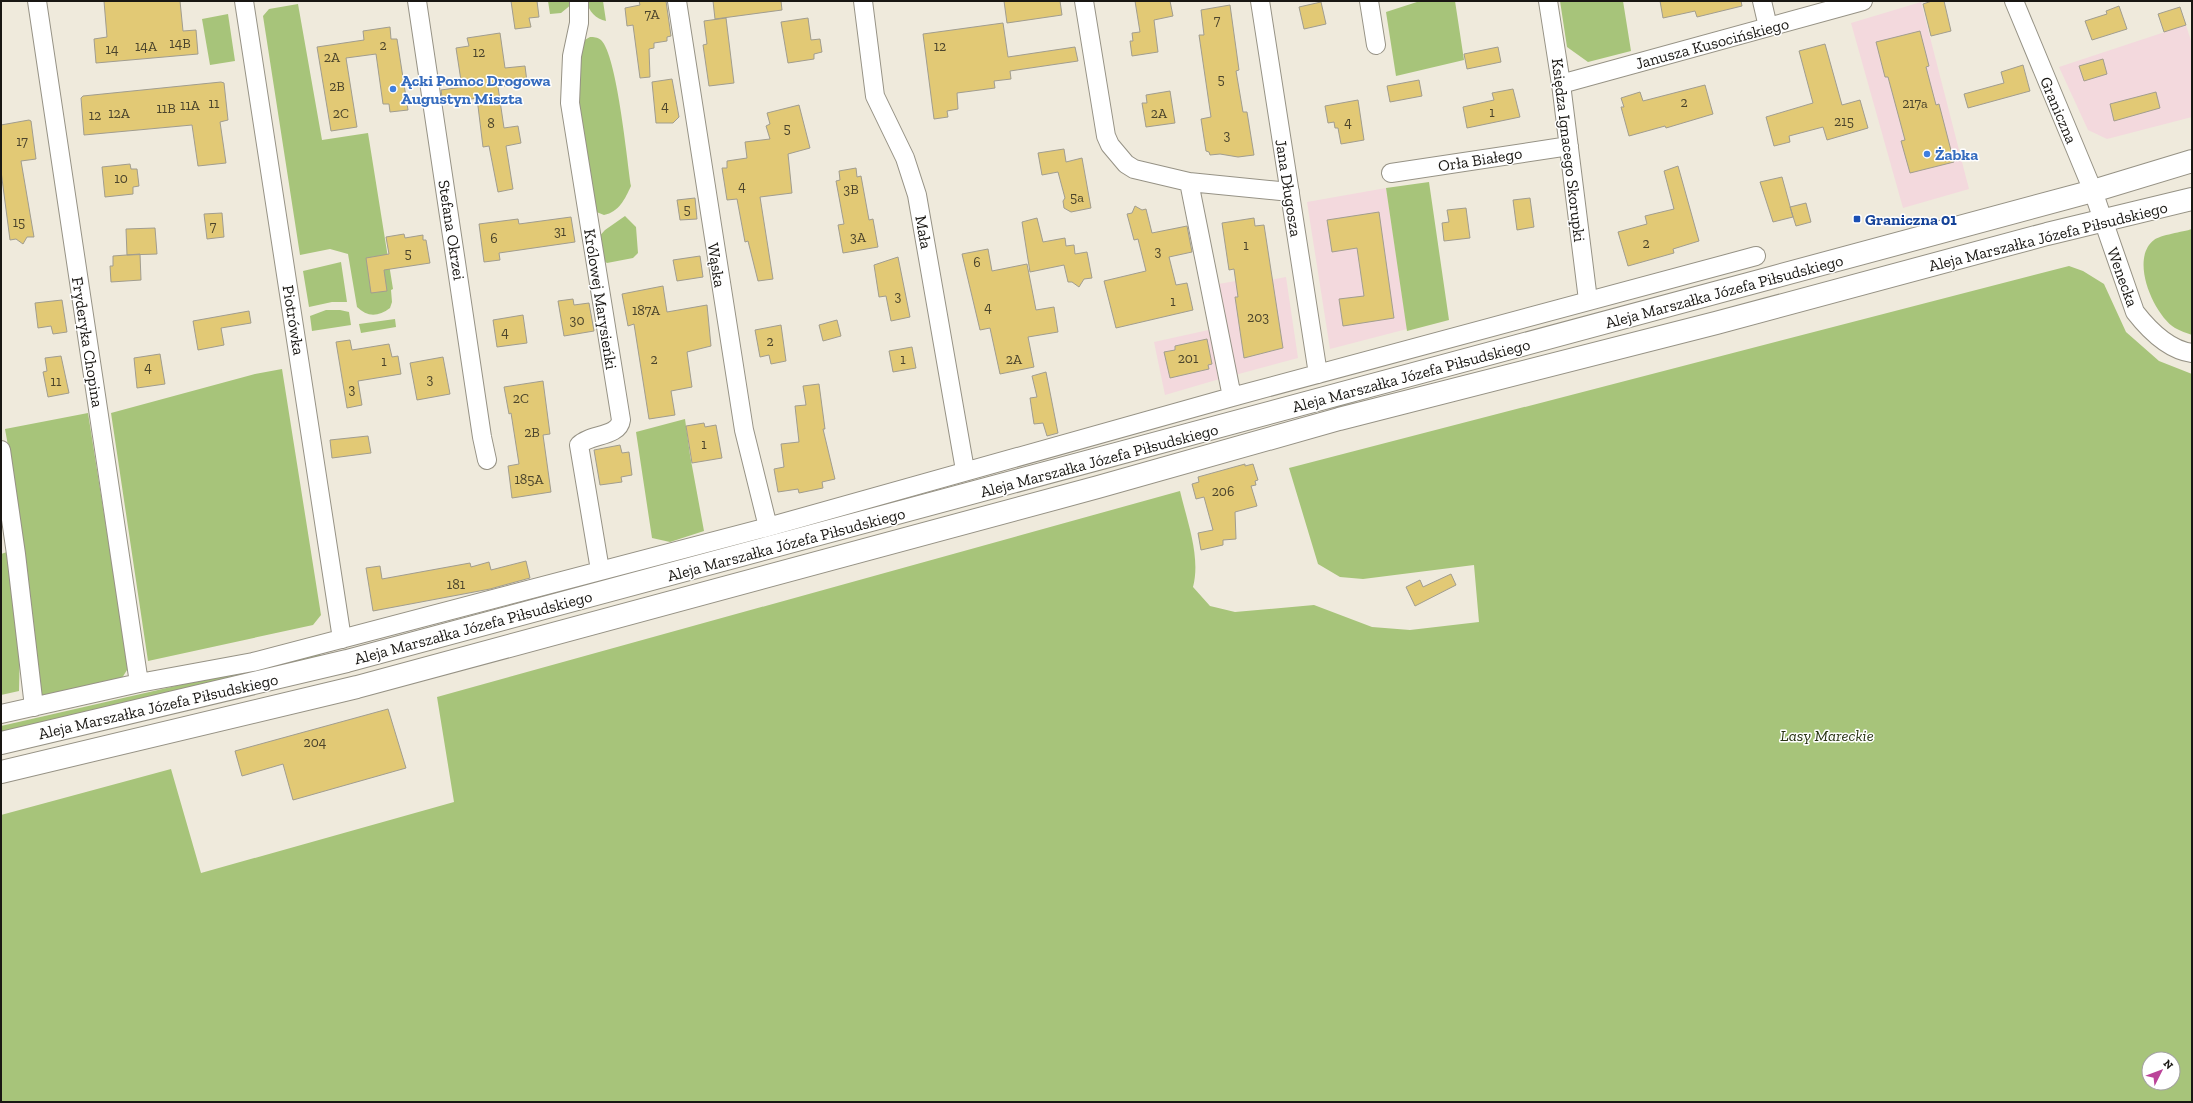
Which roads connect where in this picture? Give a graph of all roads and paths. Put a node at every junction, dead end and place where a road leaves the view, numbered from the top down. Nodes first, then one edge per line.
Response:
1 (36, 1) edge
2 (244, 1) edge
3 (417, 1) edge
4 (579, 1) edge
5 (677, 1) edge
6 (863, 1) edge
7 (1084, 1) edge
8 (1260, 1) edge
9 (1369, 1) edge
10 (1548, 1) edge
11 (1762, 1) edge
12 (1863, 1) edge
13 (2014, 1) edge
14 (1768, 28) junction
15 (1376, 45) dead end
16 (1561, 84) junction
17 (1569, 146) junction
18 (2192, 161) edge
19 (1391, 172) dead end
20 (1189, 182) junction
21 (2093, 191) junction
22 (1290, 192) junction
23 (2192, 199) edge
24 (2103, 220) junction
25 (1756, 256) dead end
26 (1588, 300) junction
27 (2192, 353) edge
28 (1318, 374) junction
29 (1232, 397) junction
30 (1, 450) edge
31 (487, 460) dead end
32 (965, 470) junction
33 (768, 527) junction
34 (600, 570) junction
35 (342, 639) junction
36 (139, 683) junction
37 (34, 707) junction
38 (1, 714) edge
39 (1, 743) edge
40 (1, 772) edge

1 - 36 street, Fryderyka Chopina
2 - 35 street, Piotrówka
3 - 31 street, Stefana Okrzei
4 - 34 street, Królowej Marysieńki
5 - 33 street, Wąska
6 - 32 street, Mała
7 - 20 street
8 - 22 street, Jana Długosza
9 - 15 street
10 - 16 street, Księdza Ignacego Skorupki
11 - 14 street
12 - 14 street, Janusza Kusocińskiego
13 - 21 street, Graniczna
14 - 16 street, Janusza Kusocińskiego
16 - 17 street, Księdza Ignacego Skorupki
17 - 19 street, Orła Białego
17 - 26 street, Księdza Ignacego Skorupki
18 - 21 main road, Aleja Marszałka Józefa Piłsudskiego
20 - 22 street
20 - 29 street
21 - 24 street, Graniczna
21 - 39 main road, Aleja Marszałka Józefa Piłsudskiego
22 - 28 street, Jana Długosza
23 - 24 main road, Aleja Marszałka Józefa Piłsudskiego
24 - 27 street, Wenecka
24 - 40 main road, Aleja Marszałka Józefa Piłsudskiego
25 - 26 street
26 - 28 street
28 - 29 street
29 - 32 street
30 - 37 street
32 - 33 street
33 - 34 street
34 - 35 street
35 - 36 street
36 - 37 street
37 - 38 street

